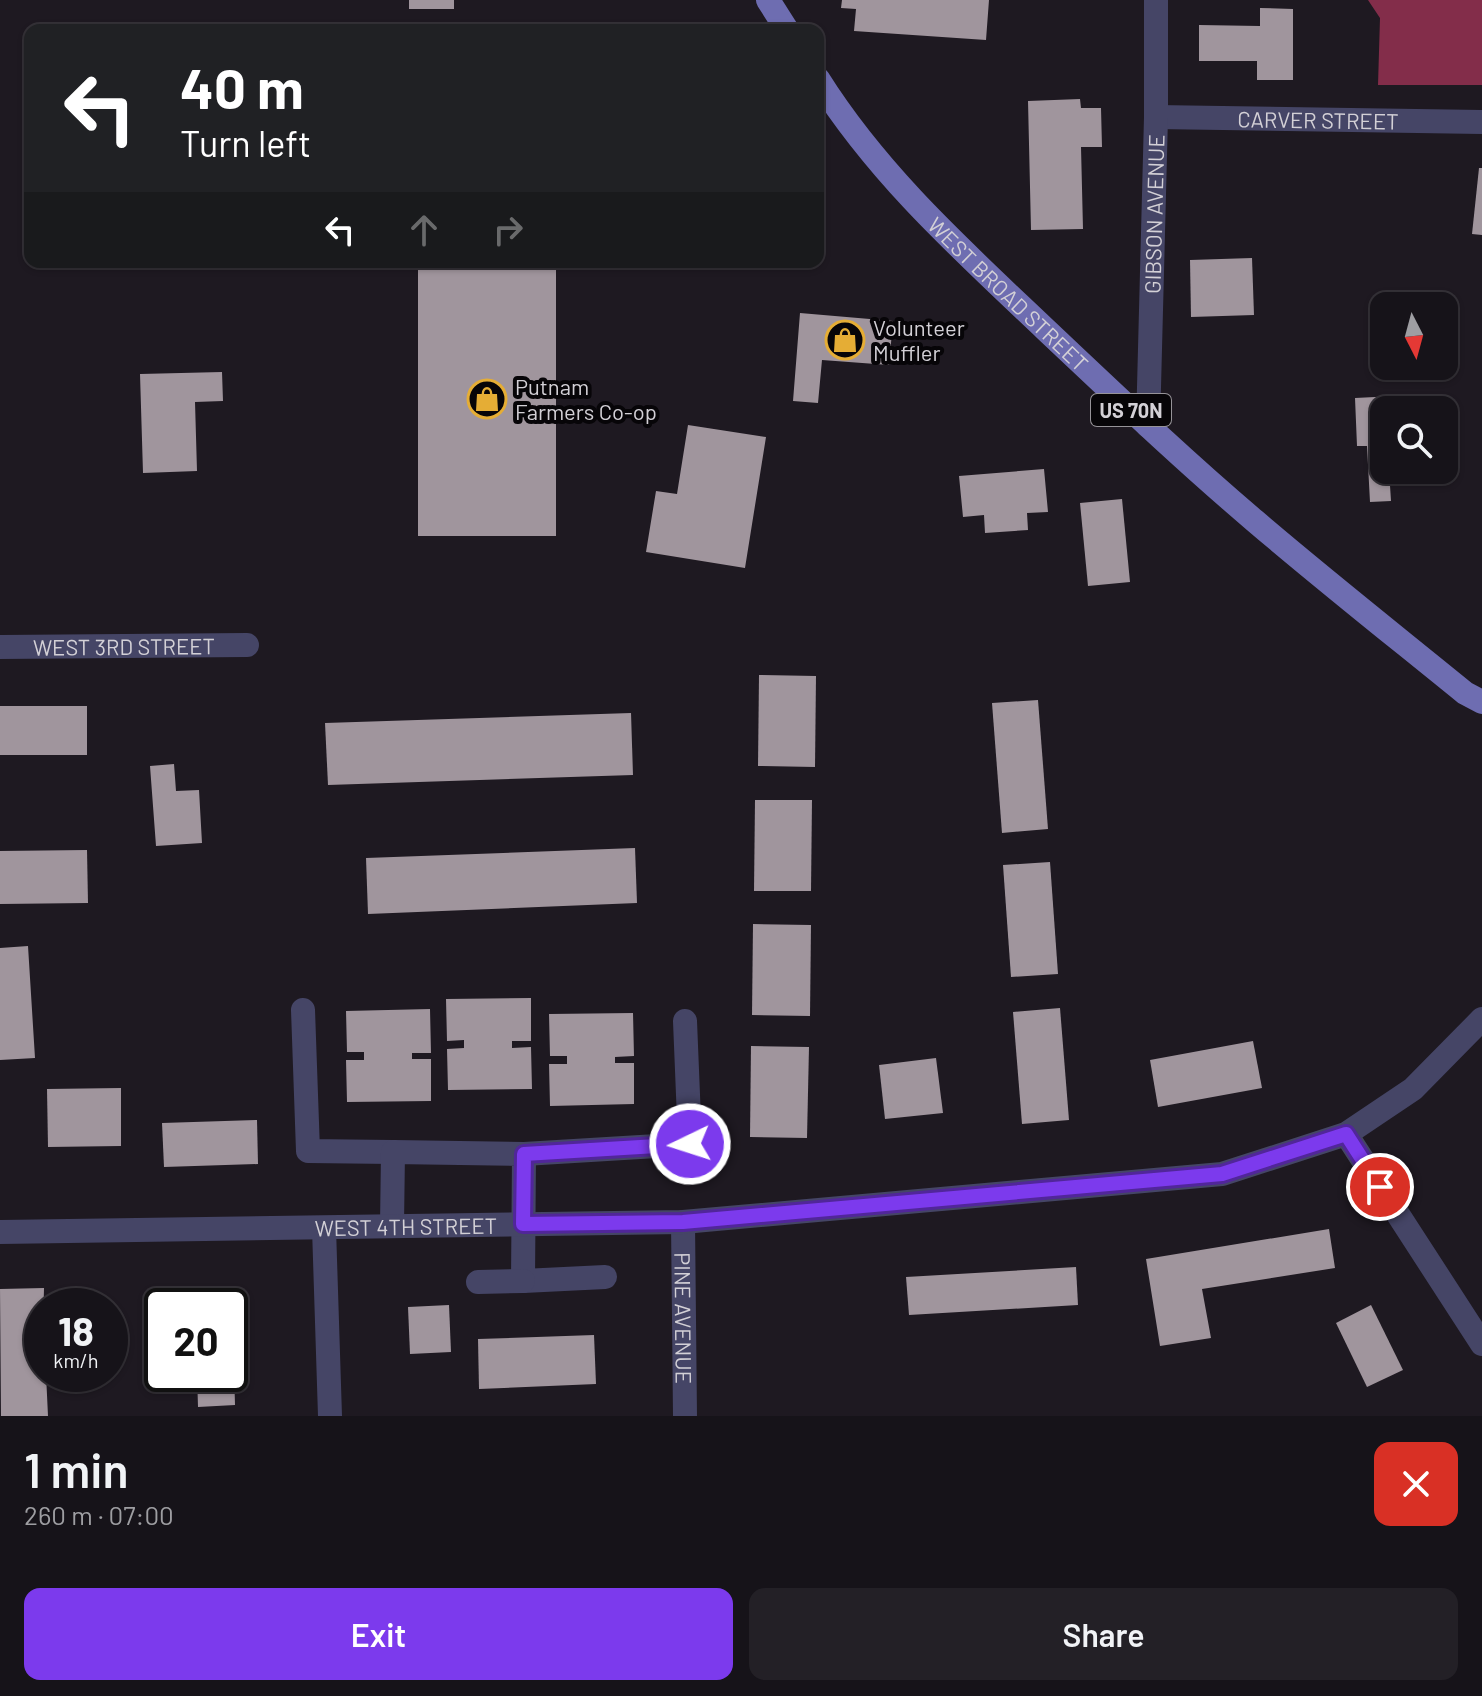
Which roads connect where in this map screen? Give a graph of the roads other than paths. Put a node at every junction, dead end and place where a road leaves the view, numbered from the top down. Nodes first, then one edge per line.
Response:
1 (768, 0) edge
2 (1156, 0) edge
3 (783, 24) edge
4 (824, 89) edge
5 (1156, 117) junction
6 (1482, 122) edge
7 (1148, 426) junction
8 (247, 645) dead end
9 (0, 647) edge
10 (1482, 702) edge
11 (303, 1010) dead end
12 (1482, 1019) edge
13 (685, 1021) dead end
14 (1346, 1134) junction
15 (393, 1152) junction
16 (524, 1154) junction
17 (683, 1222) junction
18 (523, 1224) junction
19 (392, 1225) junction
20 (324, 1228) junction
21 (0, 1232) edge
22 (605, 1277) dead end
23 (523, 1281) junction
24 (478, 1282) dead end
25 (1482, 1344) edge
26 (330, 1416) edge
27 (685, 1416) edge

1 - 3 main road
2 - 5 street, GIBSON AVENUE
4 - 7 main road, WEST BROAD STREET / US 70N
5 - 6 street, CARVER STREET
5 - 7 street, GIBSON AVENUE
7 - 10 main road, WEST BROAD STREET / US 70N
8 - 9 street, WEST 3RD STREET
11 - 15 street
12 - 14 street, WEST 4TH STREET
13 - 16 street
14 - 17 street, WEST 4TH STREET
14 - 25 street
15 - 16 street
15 - 19 street
16 - 18 street
17 - 18 street, WEST 4TH STREET
17 - 27 street, PINE AVENUE
18 - 19 street, WEST 4TH STREET
18 - 23 street
19 - 20 street, WEST 4TH STREET
20 - 21 street, WEST 4TH STREET
20 - 26 street
22 - 23 street
23 - 24 street

